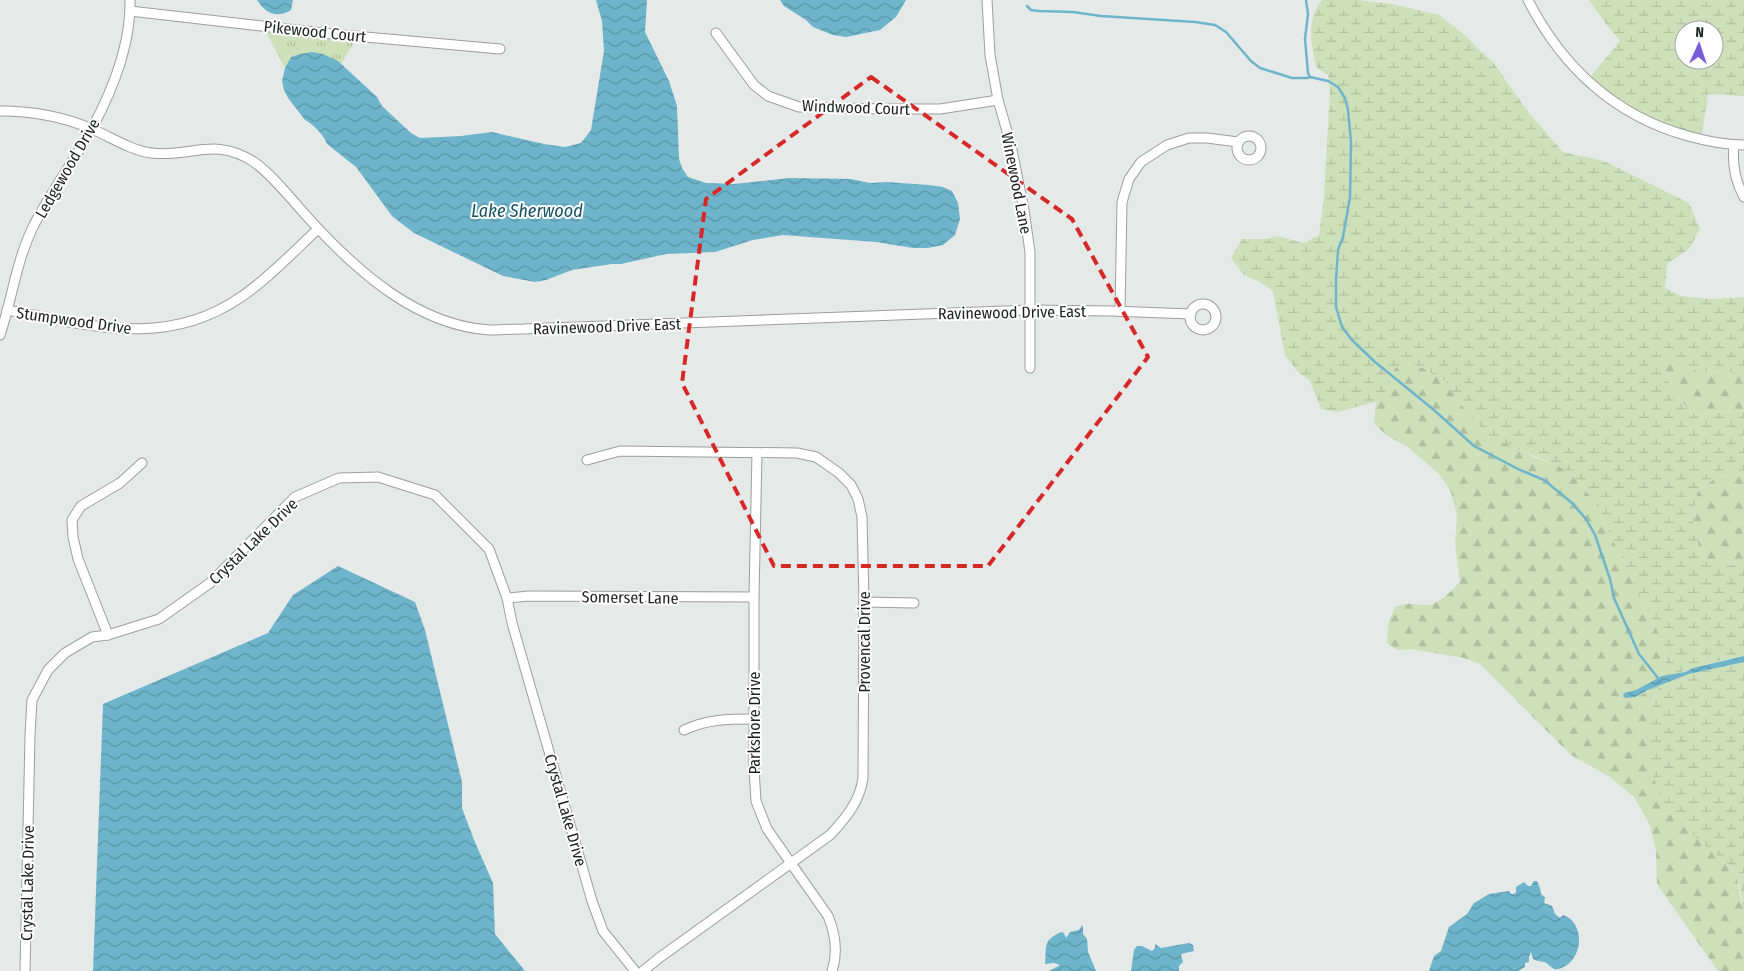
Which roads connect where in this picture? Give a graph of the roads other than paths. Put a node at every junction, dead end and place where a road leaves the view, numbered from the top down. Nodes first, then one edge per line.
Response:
1 (130, 0) edge
2 (987, 0) edge
3 (1528, 0) edge
4 (130, 12) junction
5 (716, 33) dead end
6 (500, 49) dead end
7 (998, 100) junction
8 (0, 111) edge
9 (91, 128) junction
10 (1238, 142) dead end
11 (1734, 145) junction
12 (1744, 145) edge
13 (1744, 197) edge
14 (318, 229) junction
15 (8, 310) junction
16 (1030, 310) junction
17 (1120, 311) junction
18 (1191, 314) dead end
19 (0, 335) edge
20 (1030, 368) dead end
21 (757, 453) junction
22 (587, 460) dead end
23 (142, 463) dead end
24 (754, 597) junction
25 (507, 598) junction
26 (864, 602) junction
27 (914, 603) dead end
28 (108, 635) junction
29 (754, 720) junction
30 (684, 730) dead end
31 (791, 864) junction
32 (25, 971) edge
33 (635, 971) edge
34 (643, 971) edge
35 (832, 971) edge

1 - 4 street, Ledgewood Drive
2 - 7 street, Winewood Lane
3 - 11 street
4 - 6 street, Pikewood Court
4 - 9 street, Ledgewood Drive
5 - 7 street, Windwood Court
7 - 16 street, Winewood Lane
8 - 9 street, Ravinewood Drive East
9 - 14 street, Ravinewood Drive East
9 - 15 street, Ledgewood Drive
10 - 17 street
11 - 12 street
11 - 13 street
14 - 15 street, Stumpwood Drive
14 - 16 street, Ravinewood Drive East
15 - 19 street, Ledgewood Drive
16 - 17 street, Ravinewood Drive East
16 - 20 street, Winewood Lane
17 - 18 street, Ravinewood Drive East
21 - 22 street, Provencal Drive
21 - 24 street, Parkshore Drive
21 - 26 street, Provencal Drive
23 - 28 street
24 - 25 street, Somerset Lane
24 - 29 street, Parkshore Drive
25 - 28 street, Crystal Lake Drive
25 - 33 street, Crystal Lake Drive
26 - 27 street
26 - 31 street, Provencal Drive
28 - 32 street, Crystal Lake Drive
29 - 30 street
29 - 31 street, Parkshore Drive
31 - 34 street, Provencal Drive
31 - 35 street, Parkshore Drive

